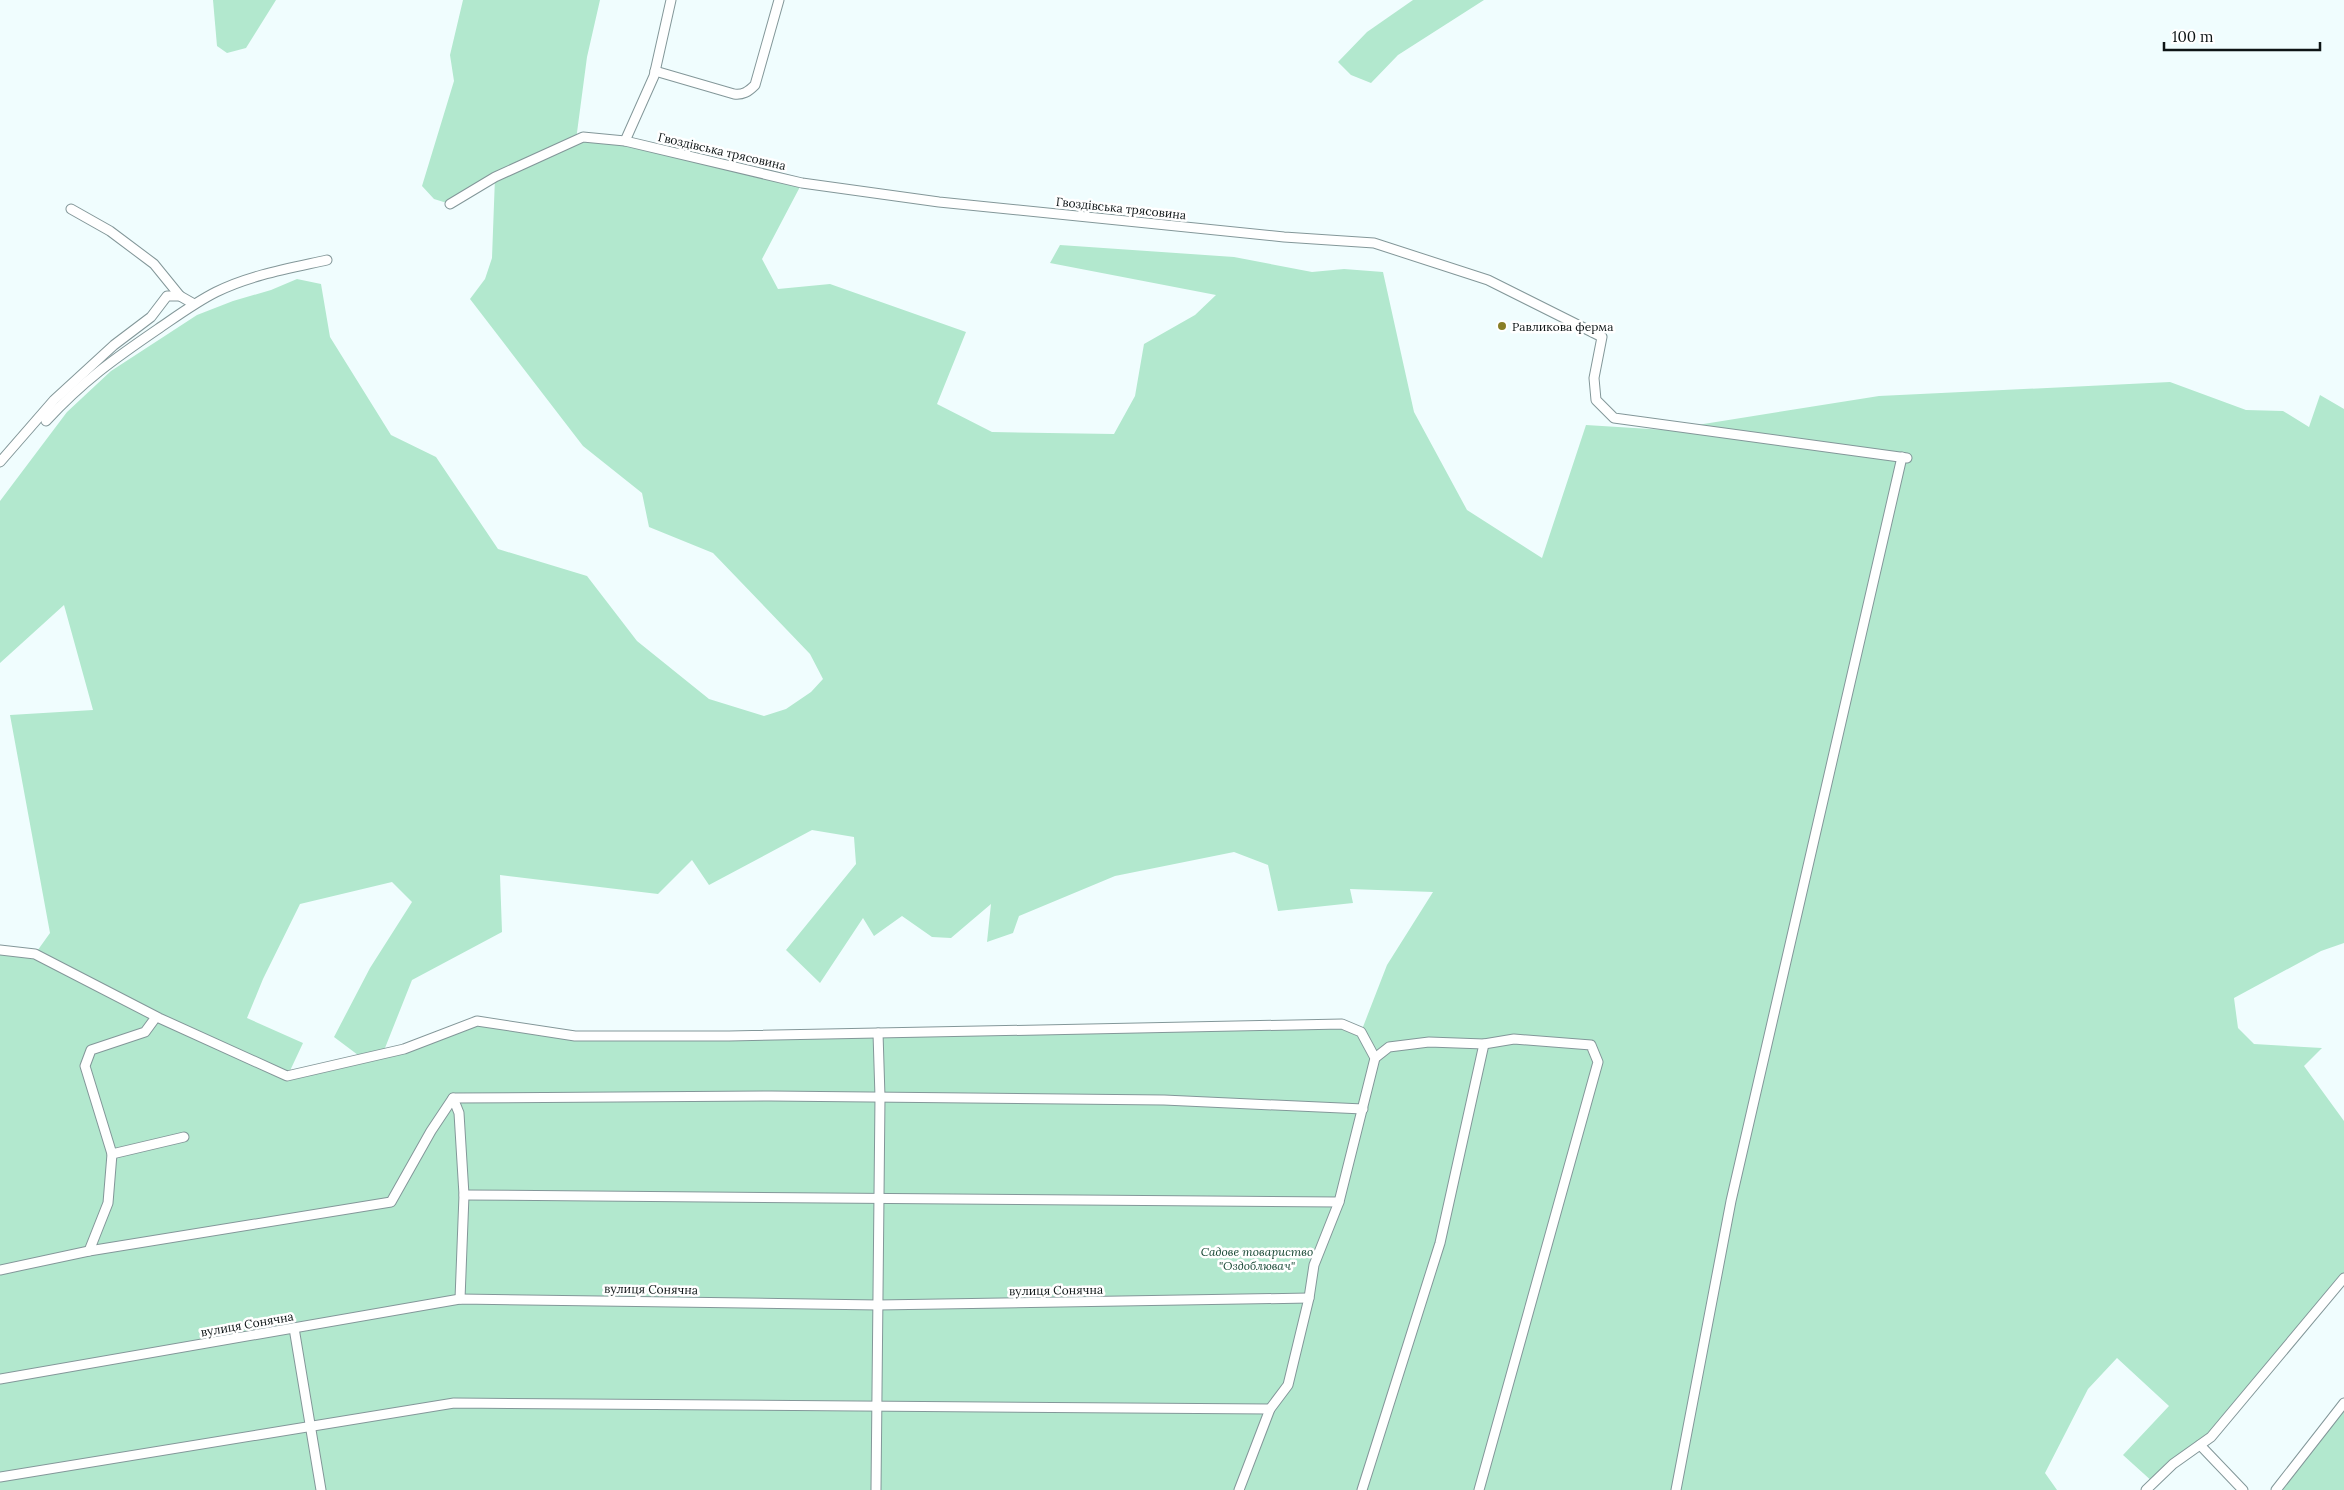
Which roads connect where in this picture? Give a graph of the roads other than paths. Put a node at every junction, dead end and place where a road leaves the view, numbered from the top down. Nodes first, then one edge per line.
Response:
1 (671, 0) edge
2 (779, 0) edge
3 (655, 71) junction
4 (624, 141) junction
5 (450, 204) dead end
6 (71, 210) dead end
7 (327, 260) dead end
8 (180, 296) junction
9 (194, 304) junction
10 (46, 421) dead end
11 (0, 462) edge
12 (0, 950) edge
13 (156, 1017) junction
14 (878, 1033) junction
15 (1484, 1044) junction
16 (1375, 1058) junction
17 (880, 1097) junction
18 (453, 1098) junction
19 (1363, 1109) junction
20 (184, 1136) dead end
21 (112, 1154) junction
22 (464, 1195) junction
23 (879, 1199) junction
24 (1340, 1202) junction
25 (89, 1251) junction
26 (0, 1270) edge
27 (2344, 1278) edge
28 (1309, 1298) junction
29 (460, 1299) junction
30 (878, 1305) junction
31 (294, 1328) junction
32 (0, 1379) edge
33 (2344, 1403) edge
34 (876, 1406) junction
35 (1270, 1408) junction
36 (310, 1427) junction
37 (2200, 1445) junction
38 (0, 1477) edge
39 (321, 1490) edge
40 (876, 1490) edge
41 (1239, 1490) edge
42 (1362, 1490) edge
43 (1479, 1490) edge
44 (1676, 1490) edge
45 (2146, 1490) edge
46 (2243, 1490) edge
47 (2276, 1490) edge

1 - 3 street
2 - 3 street
3 - 4 street
4 - 5 street, Гвоздівська трясовина
4 - 44 street, Гвоздівська трясовина
6 - 8 street
7 - 9 street
8 - 9 street
8 - 11 street
9 - 10 street
12 - 13 street
13 - 14 street
13 - 21 street
14 - 16 street
14 - 17 street
15 - 16 street
15 - 42 street
15 - 43 street
16 - 19 street
17 - 18 street
17 - 19 street
17 - 23 street
18 - 22 street
18 - 25 street
19 - 24 street
20 - 21 street
21 - 25 street
22 - 23 street
22 - 29 street
23 - 24 street
23 - 30 street
24 - 28 street
25 - 26 street
27 - 37 street
28 - 30 street, вулиця Сонячна
28 - 35 street
29 - 30 street, вулиця Сонячна
29 - 31 street, вулиця Сонячна
30 - 34 street
31 - 32 street, вулиця Сонячна
31 - 36 street
33 - 47 street
34 - 35 street
34 - 36 street
34 - 40 street
35 - 41 street
36 - 38 street
36 - 39 street
37 - 45 street
37 - 46 street

